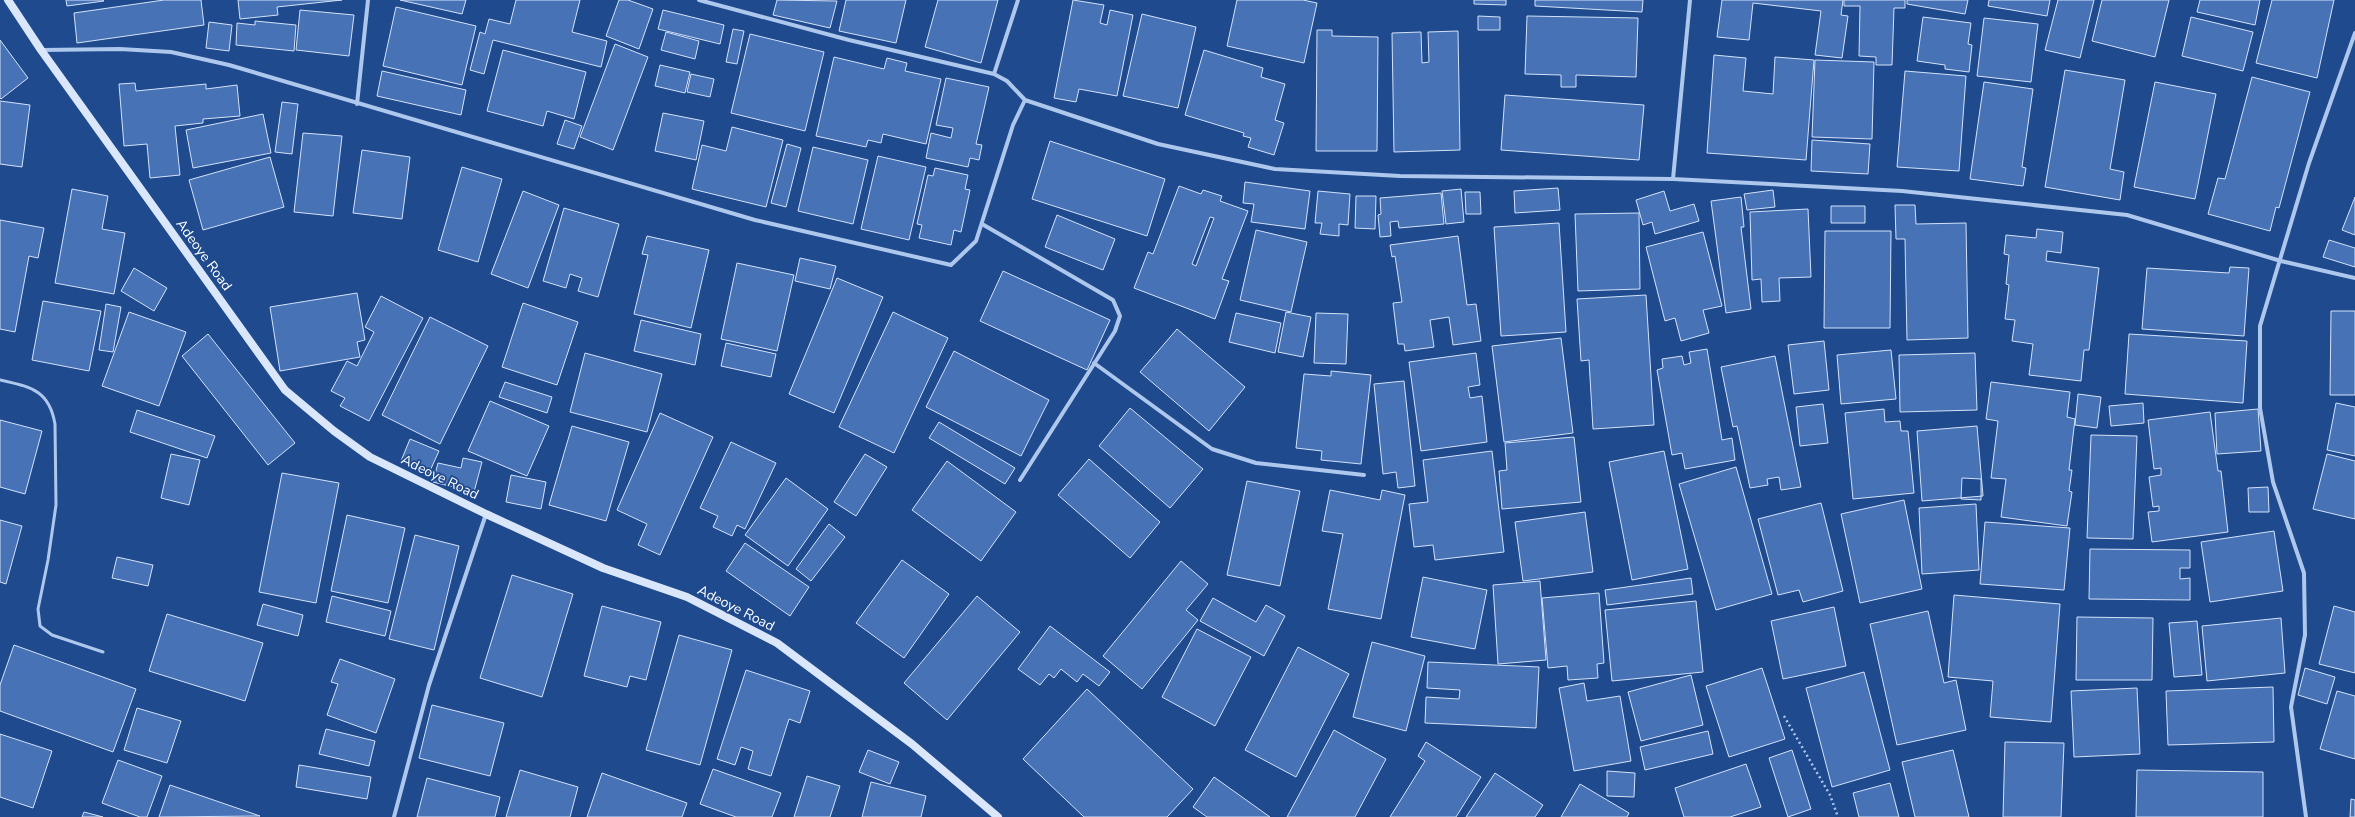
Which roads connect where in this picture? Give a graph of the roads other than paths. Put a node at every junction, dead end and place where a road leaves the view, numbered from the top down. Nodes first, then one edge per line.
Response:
1 (8, 0) edge
2 (368, 0) edge
3 (699, 0) edge
4 (1018, 0) edge
5 (1690, 0) edge
6 (2355, 33) edge
7 (41, 50) junction
8 (994, 74) junction
9 (1025, 100) junction
10 (357, 104) junction
11 (1673, 179) junction
12 (982, 224) junction
13 (2281, 261) junction
14 (2355, 278) edge
15 (1094, 363) junction
16 (0, 380) edge
17 (1364, 475) dead end
18 (1020, 480) dead end
19 (486, 514) junction
20 (103, 652) dead end
21 (394, 817) edge
22 (998, 817) edge
23 (2306, 817) edge

1 - 7 street, Adeoye Road
2 - 10 street
3 - 8 street
4 - 8 street
5 - 11 street
6 - 13 street
7 - 10 street
7 - 19 street, Adeoye Road
8 - 9 street
9 - 11 street
9 - 12 street
10 - 12 street
11 - 13 street
12 - 15 street
13 - 14 street
13 - 23 street
15 - 17 street
15 - 18 street
16 - 20 lane
19 - 21 street
19 - 22 street, Adeoye Road

